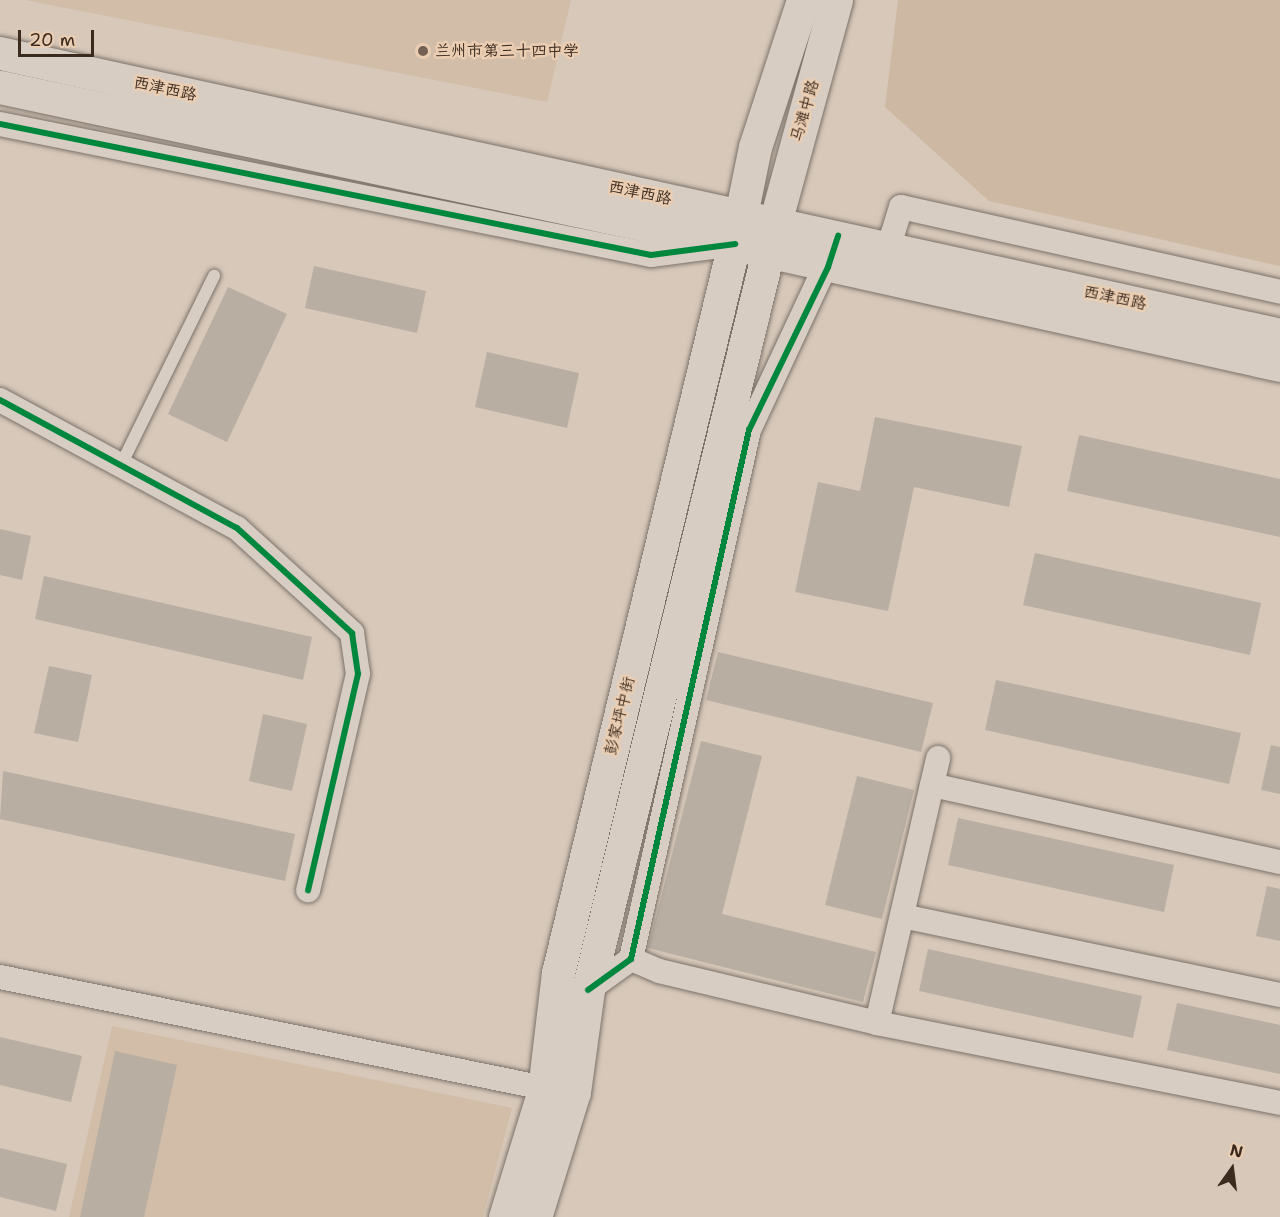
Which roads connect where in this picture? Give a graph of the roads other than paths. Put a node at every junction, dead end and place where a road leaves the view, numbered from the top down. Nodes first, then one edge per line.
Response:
1 (802, 0) edge
2 (837, 0) edge
3 (0, 53) edge
4 (0, 87) edge
5 (0, 124) edge
6 (738, 230) junction
7 (838, 236) junction
8 (771, 238) junction
9 (888, 249) junction
10 (828, 267) junction
11 (214, 276) dead end
12 (1280, 291) edge
13 (1280, 335) edge
14 (1280, 365) edge
15 (0, 400) edge
16 (121, 465) junction
17 (938, 758) dead end
18 (932, 785) junction
19 (1280, 862) edge
20 (308, 890) dead end
21 (902, 916) junction
22 (631, 959) junction
23 (0, 977) edge
24 (588, 990) junction
25 (1280, 996) edge
26 (877, 1023) junction
27 (559, 1091) junction
28 (1280, 1103) edge
29 (505, 1217) edge
30 (535, 1217) edge

1 - 6 main road
2 - 8 main road, 马滩中路
3 - 6 main road, 西津西路
4 - 6 main road, 西津西路
5 - 6 street
6 - 8 main road, 西津西路
6 - 27 main road, 彭家坪中街
7 - 8 main road, 西津西路
7 - 9 main road, 西津西路
7 - 10 street
8 - 10 main road, 西津西路
8 - 24 main road, 彭家坪中街
9 - 12 street
9 - 13 main road, 西津西路
10 - 14 main road, 西津西路
10 - 22 street
11 - 16 lane
15 - 16 street
16 - 20 street
17 - 18 street
18 - 19 street
18 - 21 street
21 - 25 street
21 - 26 street
22 - 24 street
22 - 26 street
23 - 27 street
24 - 27 main road, 彭家坪中街
26 - 28 street
27 - 29 main road, 彭家坪中街
27 - 30 main road, 彭家坪中街

